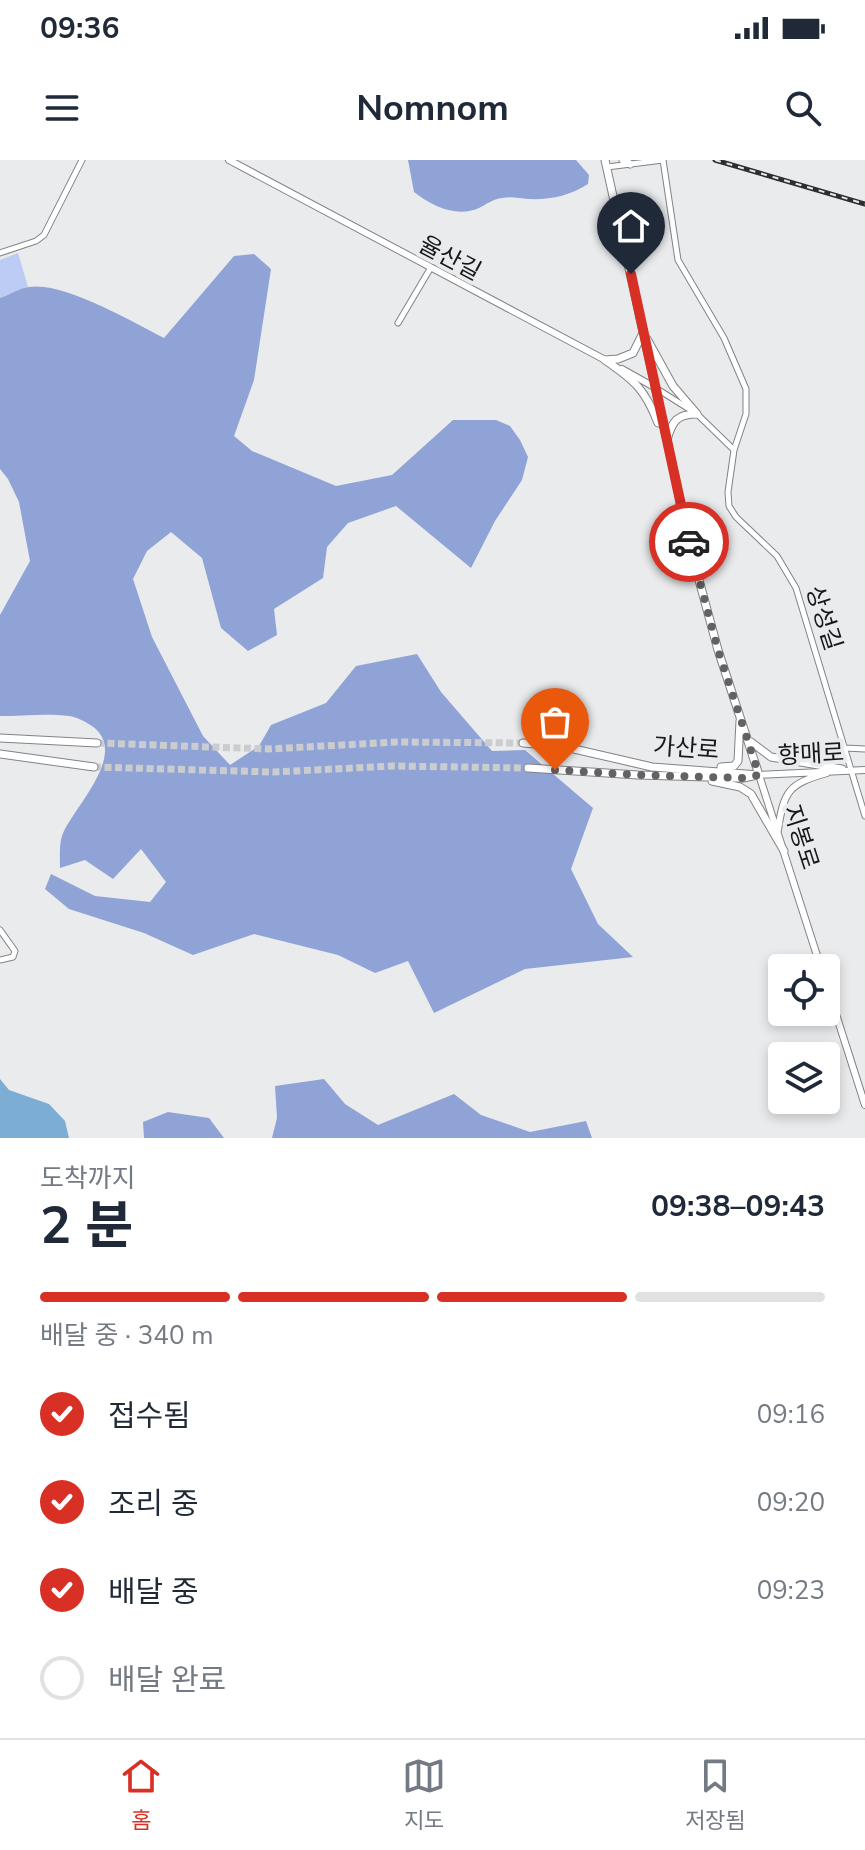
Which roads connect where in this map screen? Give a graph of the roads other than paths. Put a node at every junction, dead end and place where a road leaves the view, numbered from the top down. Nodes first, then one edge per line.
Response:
1 (82, 160) edge
2 (229, 160) edge
3 (627, 162) edge
4 (606, 164) edge
5 (0, 253) edge
6 (430, 269) junction
7 (398, 323) dead end
8 (643, 331) junction
9 (605, 360) junction
10 (654, 387) junction
11 (697, 414) junction
12 (666, 444) junction
13 (734, 450) junction
14 (740, 715) junction
15 (0, 738) edge
16 (748, 738) junction
17 (97, 743) tunnel mouth
18 (523, 743) tunnel mouth
19 (845, 748) junction
20 (865, 749) edge
21 (0, 754) edge
22 (94, 767) tunnel mouth
23 (528, 768) tunnel mouth
24 (847, 770) junction
25 (865, 770) edge
26 (683, 772) junction
27 (759, 775) junction
28 (861, 792) edge
29 (865, 816) edge
30 (778, 832) junction
31 (784, 851) junction
32 (0, 930) edge
33 (817, 954) edge
34 (0, 960) edge
35 (840, 1026) edge
36 (865, 1105) edge

1 - 5 street
2 - 6 street, 율산길
3 - 4 street
3 - 13 street, 상성길
4 - 8 main road, 지봉로
6 - 7 street
6 - 9 street, 율산길
8 - 9 main road
8 - 10 main road, 지봉로
8 - 11 main road
9 - 10 street, 율산길
9 - 12 main road
10 - 11 street
10 - 12 main road, 지봉로
11 - 12 main road
11 - 13 street
12 - 14 main road, 지봉로
13 - 19 street, 상성길
14 - 16 main road, 지봉로
14 - 26 main road
15 - 17 main road
16 - 24 main road
16 - 27 main road, 지봉로
18 - 26 main road, 가산로
19 - 20 street
19 - 24 street, 상성길
21 - 22 main road
23 - 26 main road, 가산로
24 - 25 street, 향매로
24 - 27 street, 향매로
24 - 28 street, 상성길
24 - 30 street
26 - 27 main road, 가산로
26 - 31 main road
27 - 30 street, 지봉로
28 - 29 street, 상성길
30 - 31 street, 지봉로
31 - 33 street, 지봉로
32 - 34 street
35 - 36 street

